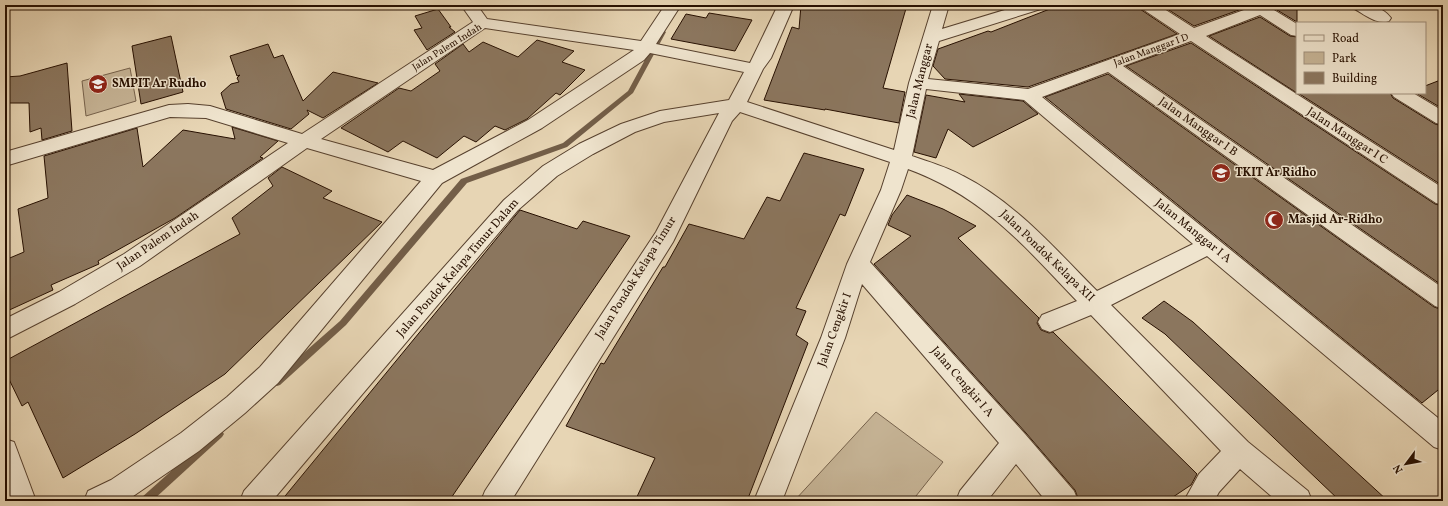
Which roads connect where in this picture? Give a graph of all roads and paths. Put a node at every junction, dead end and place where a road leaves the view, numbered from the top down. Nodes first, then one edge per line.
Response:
1 (470, 5) edge
2 (673, 5) edge
3 (786, 5) edge
4 (942, 5) edge
5 (1147, 5) edge
6 (1359, 5) edge
7 (1033, 6) edge
8 (1267, 7) edge
9 (1383, 18) dead end
10 (482, 23) junction
11 (1296, 30) edge
12 (1192, 35) junction
13 (931, 38) junction
14 (645, 50) junction
15 (1110, 65) junction
16 (754, 69) junction
17 (918, 83) junction
18 (1402, 94) edge
19 (1029, 95) junction
20 (736, 105) junction
21 (1443, 119) edge
22 (304, 141) junction
23 (5, 159) edge
24 (901, 159) junction
25 (435, 178) junction
26 (1443, 198) edge
27 (1210, 245) junction
28 (858, 264) junction
29 (1443, 300) edge
30 (1095, 303) junction
31 (1050, 322) dead end
32 (5, 330) edge
33 (1443, 438) edge
34 (1016, 443) junction
35 (5, 451) edge
36 (1239, 451) junction
37 (22, 501) edge
38 (98, 501) edge
39 (254, 501) edge
40 (494, 501) edge
41 (768, 501) edge
42 (970, 501) edge
43 (1064, 501) edge
44 (1198, 501) edge
45 (1298, 501) edge

1 - 10 street
2 - 14 street
3 - 16 street, Jalan Pondok Kelapa Timur
4 - 13 street, Jalan Manggar
5 - 12 street, Jalan Manggar I C
6 - 9 street
7 - 13 street
8 - 11 street
8 - 12 street, Jalan Manggar I D
10 - 14 street, Jalan Palem Indah
10 - 22 street, Jalan Palem Indah
12 - 15 street, Jalan Manggar I D
12 - 26 street, Jalan Manggar I C
13 - 17 street, Jalan Manggar
14 - 16 street, Jalan Palem Indah
14 - 25 street
15 - 19 street, Jalan Manggar I D
15 - 29 street, Jalan Manggar I B
16 - 20 street, Jalan Pondok Kelapa Timur
17 - 19 street
17 - 24 street, Jalan Manggar
18 - 21 street
19 - 27 street, Jalan Manggar I A
20 - 24 street, Jalan Pondok Kelapa XII
20 - 39 street, Jalan Pondok Kelapa Timur Dalam
20 - 40 street, Jalan Pondok Kelapa Timur
22 - 23 street
22 - 25 street
22 - 32 street, Jalan Palem Indah
24 - 28 street, Jalan Cengkir I
24 - 30 street, Jalan Pondok Kelapa XII
25 - 38 street
27 - 30 street
27 - 33 street, Jalan Manggar I A
28 - 34 street, Jalan Cengkir I A
28 - 41 street, Jalan Cengkir I
30 - 31 street
30 - 36 street, Jalan Pondok Kelapa XII
34 - 42 street
34 - 43 street, Jalan Cengkir I A
35 - 37 street
36 - 44 street
36 - 45 street, Jalan Pondok Kelapa XII

